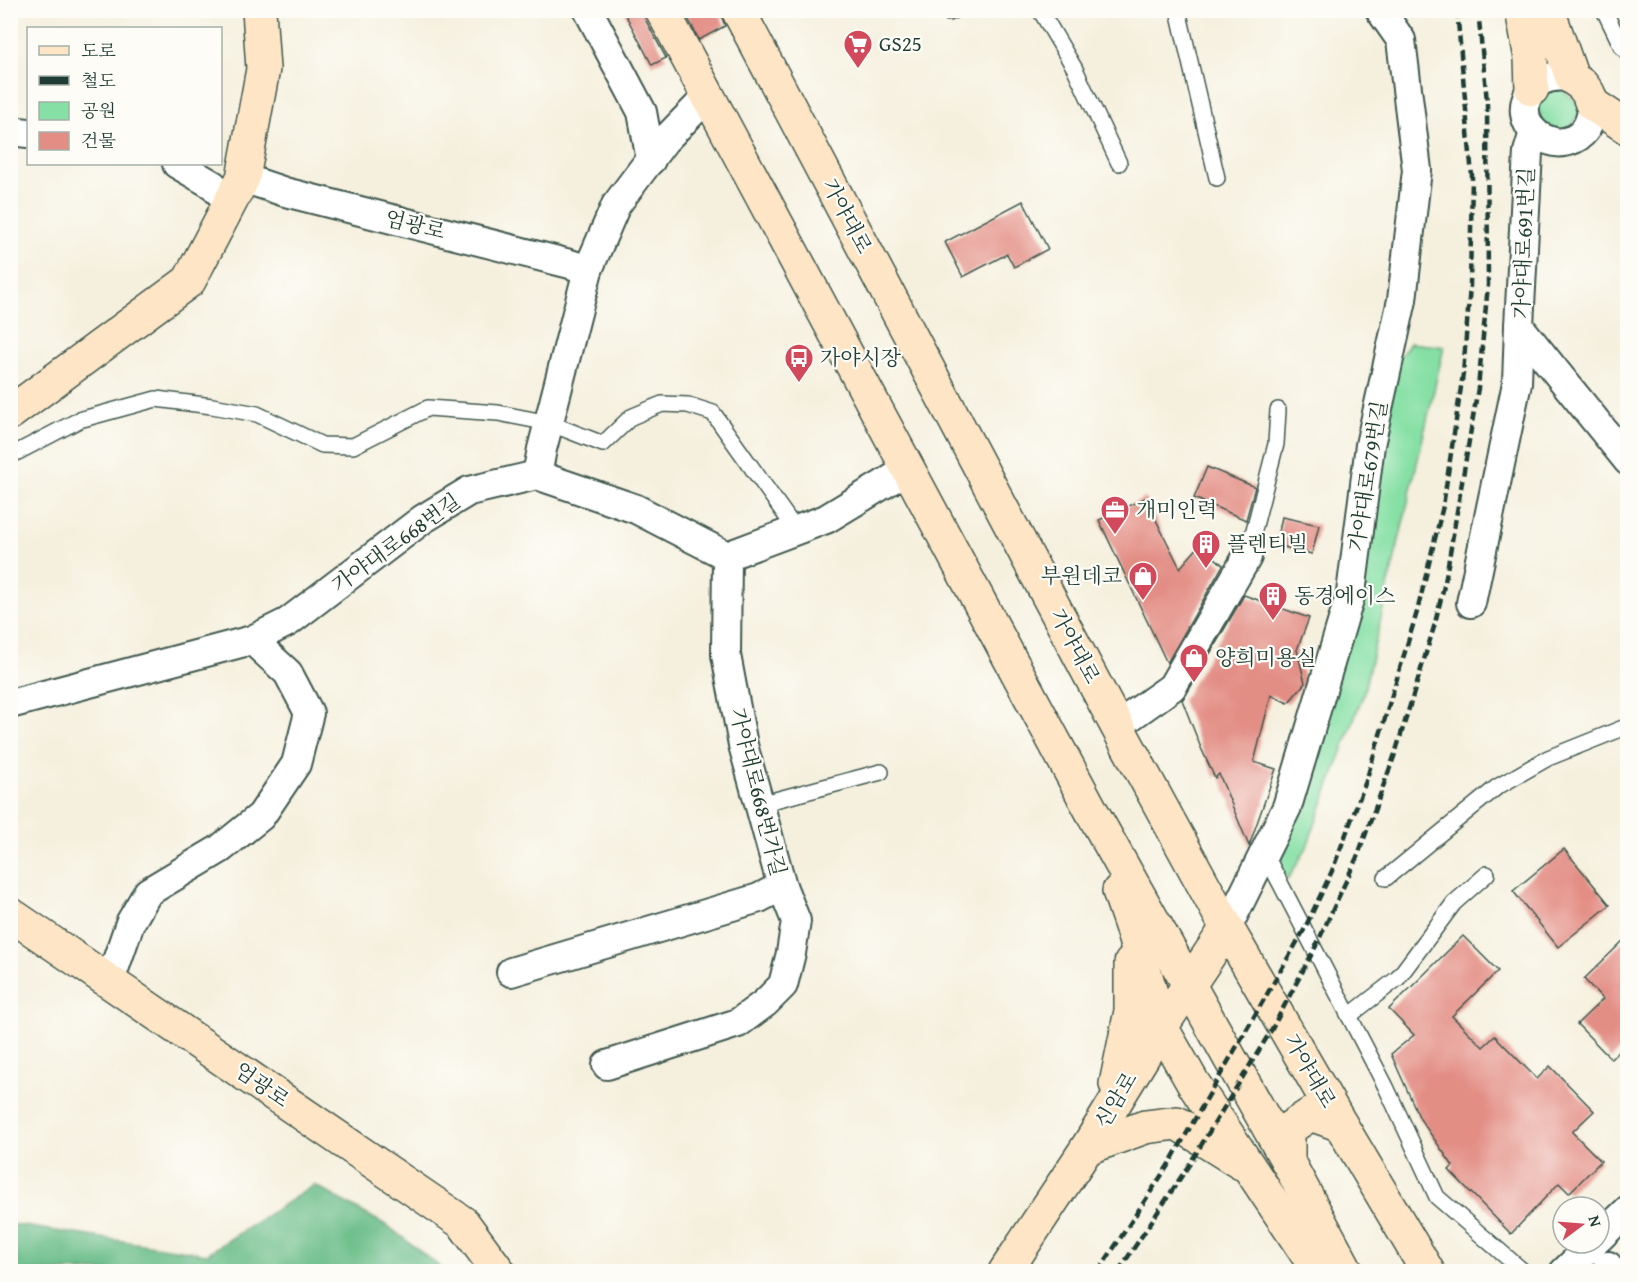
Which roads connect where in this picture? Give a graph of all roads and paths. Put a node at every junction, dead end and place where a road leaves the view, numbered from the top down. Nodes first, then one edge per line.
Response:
1 (259, 10) edge
2 (588, 10) edge
3 (662, 10) edge
4 (738, 10) edge
5 (948, 10) edge
6 (954, 10) edge
7 (1040, 10) edge
8 (1380, 10) edge
9 (1522, 10) edge
10 (1548, 10) edge
11 (1604, 10) edge
12 (1184, 14) edge
13 (1628, 53) edge
14 (1572, 78) junction
15 (1532, 89) junction
16 (709, 95) junction
17 (1592, 104) junction
18 (1628, 128) edge
19 (10, 131) edge
20 (1534, 132) junction
21 (27, 133) edge
22 (651, 160) junction
23 (1119, 163) dead end
24 (179, 165) edge
25 (1217, 178) dead end
26 (236, 190) junction
27 (588, 270) junction
28 (1519, 326) junction
29 (1278, 410) dead end
30 (10, 413) edge
31 (549, 423) junction
32 (10, 456) edge
33 (1628, 461) edge
34 (907, 470) junction
35 (537, 475) junction
36 (796, 531) junction
37 (727, 556) junction
38 (1246, 557) joint
39 (1471, 603) dead end
40 (252, 640) junction
41 (10, 704) edge
42 (1117, 726) junction
43 (1628, 726) edge
44 (880, 772) dead end
45 (760, 804) junction
46 (1091, 810) junction
47 (1264, 852) junction
48 (1487, 874) dead end
49 (1386, 878) dead end
50 (782, 886) junction
51 (10, 914) edge
52 (1131, 926) junction
53 (1227, 928) junction
54 (511, 972) dead end
55 (110, 981) junction
56 (1189, 985) junction
57 (1349, 1016) junction
58 (1161, 1027) junction
59 (607, 1065) dead end
60 (1111, 1109) junction
61 (1341, 1125) junction
62 (1087, 1148) junction
63 (1288, 1162) junction
64 (1258, 1182) junction
65 (1628, 1210) edge
66 (1611, 1226) edge
67 (1605, 1260) edge
68 (499, 1272) edge
69 (1005, 1272) edge
70 (1319, 1272) edge
71 (1347, 1272) edge
72 (1428, 1272) edge
73 (1524, 1272) edge
74 (1564, 1272) edge

1 - 26 main road
2 - 22 street
3 - 16 main road
4 - 42 main road, 가야대로
5 - 6 lane
7 - 23 lane
8 - 47 street, 가야대로679번길
9 - 15 main road
10 - 14 main road
11 - 13 lane
12 - 25 lane
14 - 15 street
14 - 17 main road
15 - 20 street
16 - 22 street
16 - 34 main road
17 - 18 main road
17 - 20 street
19 - 21 street
20 - 28 street, 가야대로691번길
22 - 27 street
24 - 26 street
26 - 27 street, 엄광로
26 - 30 main road
27 - 31 street
28 - 33 street, 가야대로691번길
28 - 39 street
29 - 38 lane
31 - 32 lane
31 - 35 street
31 - 36 lane
34 - 36 street
34 - 46 main road
35 - 37 street
35 - 40 street, 가야대로668번길
36 - 37 street
37 - 45 street, 가야대로668번가길
38 - 42 street
40 - 41 street, 가야대로668번길
40 - 55 street
42 - 53 main road, 가야대로
43 - 49 lane
44 - 45 lane
45 - 50 street, 가야대로668번가길
46 - 52 main road
46 - 56 main road
47 - 53 street, 가야대로679번길
47 - 57 lane
48 - 57 lane
50 - 54 street, 가야대로668번가길
50 - 59 street
51 - 55 main road, 엄광로
52 - 58 main road
52 - 60 main road
53 - 56 main road, 신암로
53 - 61 main road, 가야대로
55 - 68 main road, 엄광로
56 - 58 main road, 신암로
56 - 63 main road
57 - 73 lane
58 - 60 main road, 신암로
58 - 64 main road
60 - 62 main road, 신암로
61 - 63 main road
61 - 72 main road, 가야대로
62 - 64 main road
62 - 69 main road, 신암로
63 - 71 main road
64 - 70 main road
65 - 66 street
67 - 74 street

